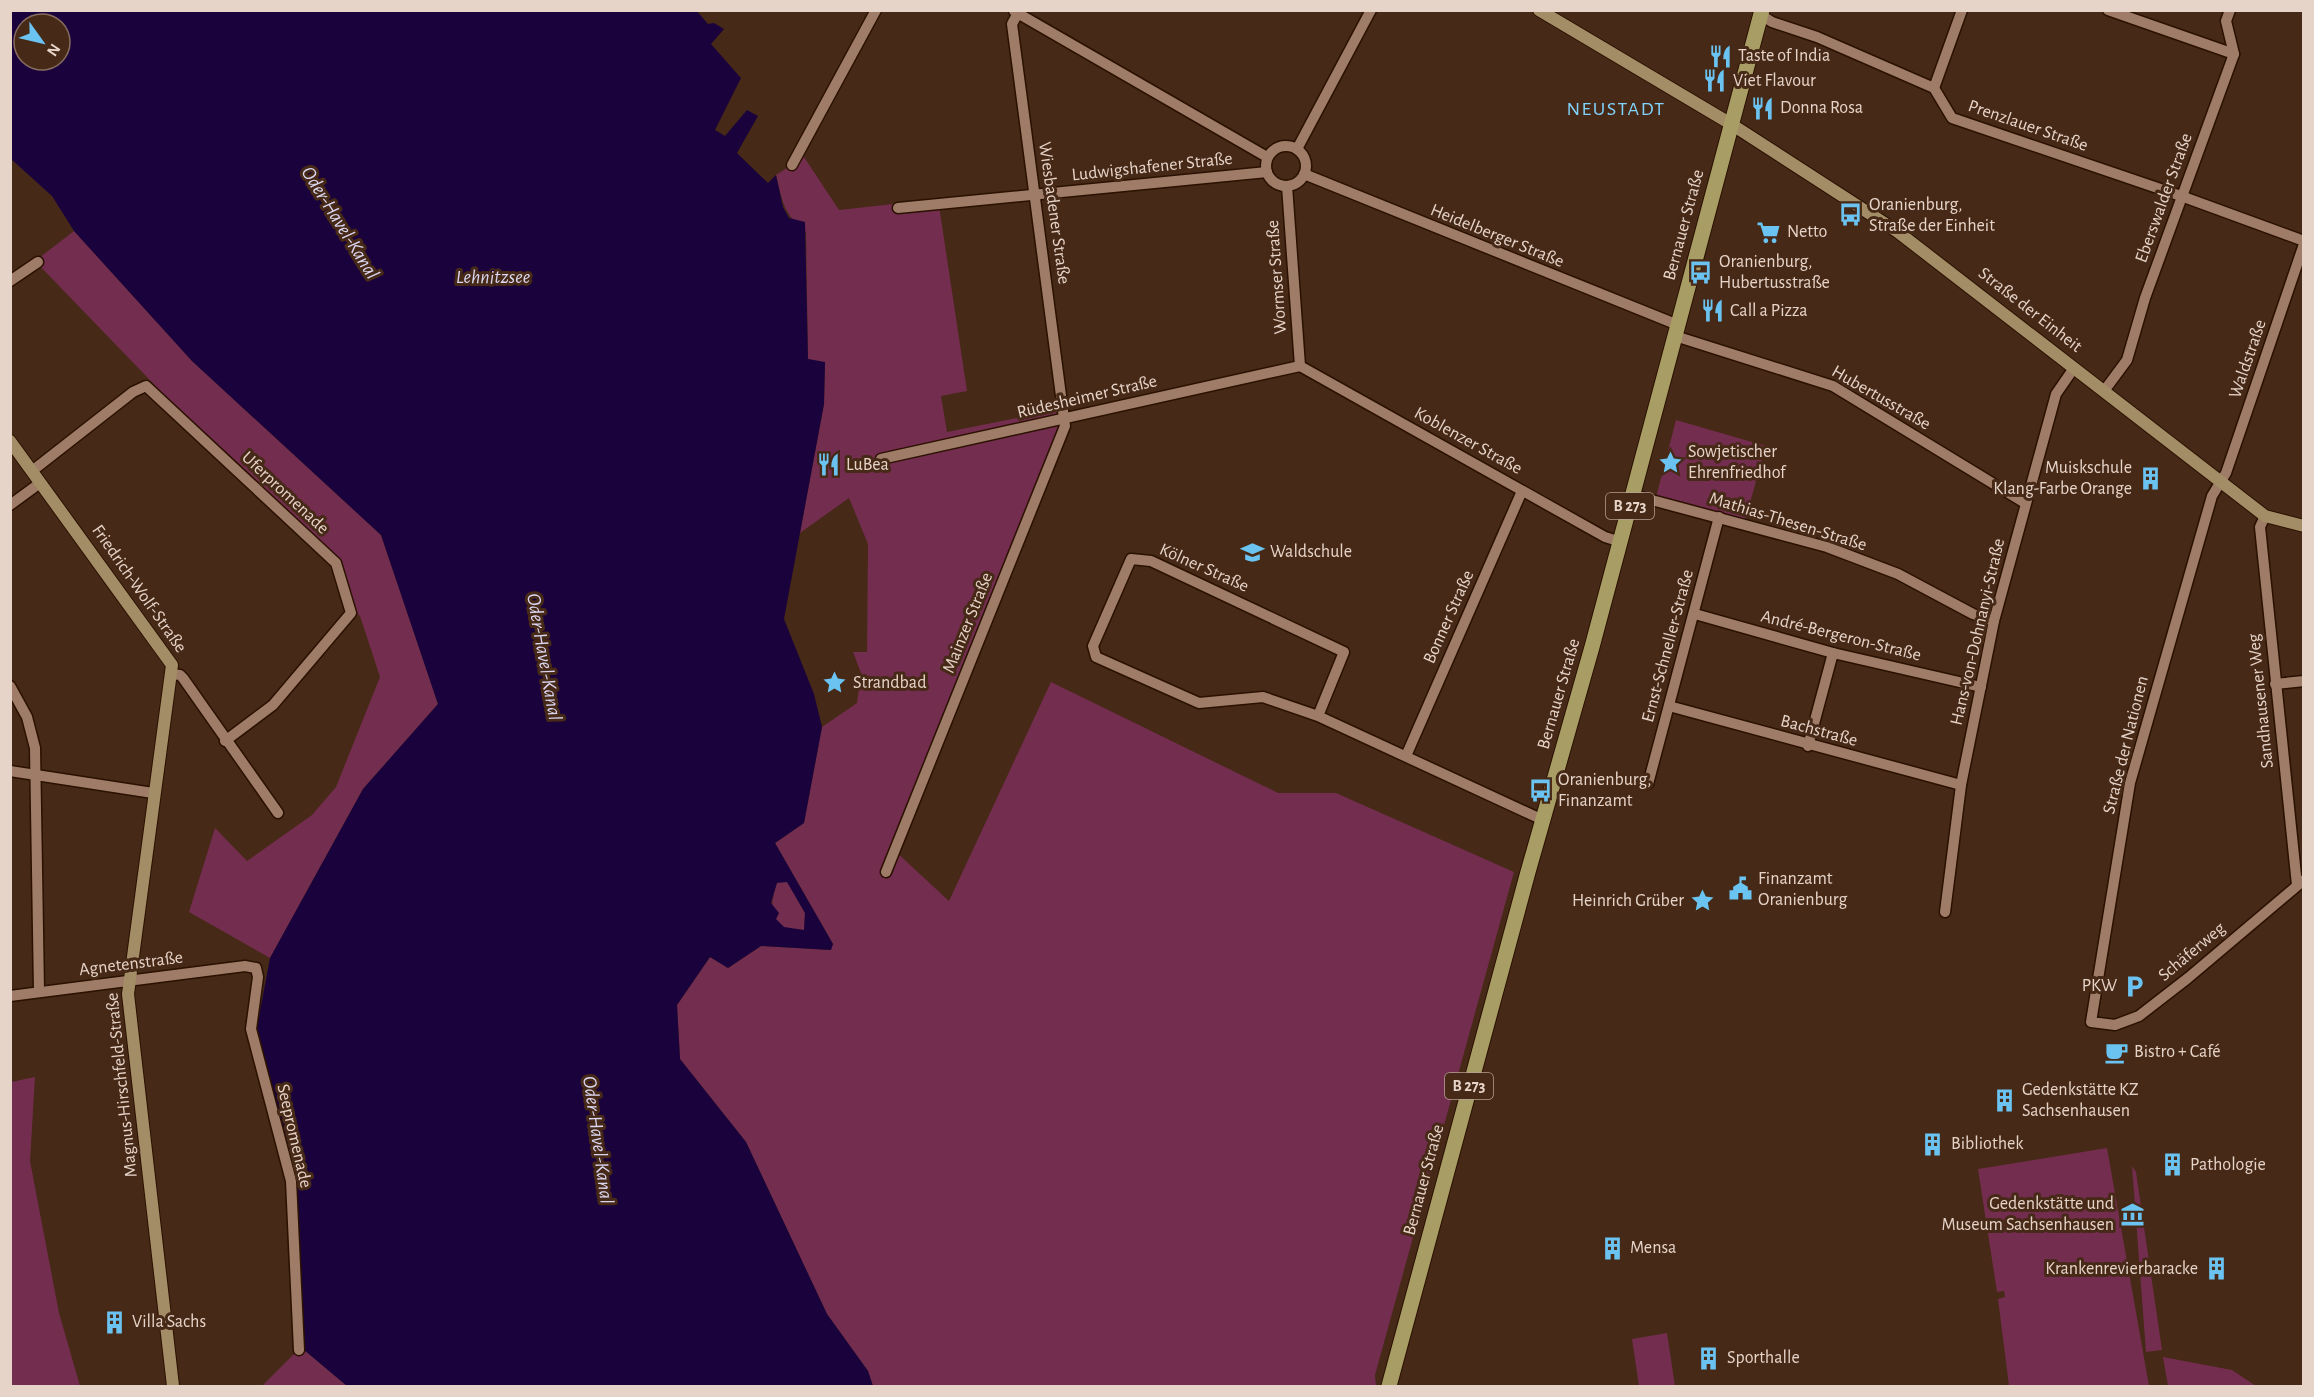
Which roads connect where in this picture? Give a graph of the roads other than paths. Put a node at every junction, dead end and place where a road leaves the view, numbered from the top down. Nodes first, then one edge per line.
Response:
1 (876, 10) edge
2 (1371, 10) edge
3 (1539, 10) edge
4 (1962, 10) edge
5 (2108, 10) edge
6 (2229, 10) edge
7 (1016, 12) edge
8 (1761, 13) edge
9 (2234, 54) junction
10 (1934, 88) junction
11 (1731, 124) junction
12 (1297, 148) junction
13 (1268, 157) junction
14 (792, 165) dead end
15 (1267, 172) junction
16 (1304, 174) junction
17 (1287, 186) junction
18 (1035, 194) junction
19 (2181, 196) junction
20 (898, 208) dead end
21 (2304, 243) edge
22 (38, 262) dead end
23 (11, 279) edge
24 (1676, 330) junction
25 (1300, 366) junction
26 (2074, 368) junction
27 (2104, 391) junction
28 (1065, 419) junction
29 (10, 441) edge
30 (881, 459) dead end
31 (32, 471) junction
32 (40, 483) junction
33 (2220, 483) junction
34 (1522, 491) junction
35 (1633, 495) junction
36 (2025, 503) junction
37 (10, 505) edge
38 (2265, 516) junction
39 (1719, 517) junction
40 (2304, 526) edge
41 (1621, 542) junction
42 (1695, 614) junction
43 (1994, 621) junction
44 (1833, 653) junction
45 (172, 674) junction
46 (2304, 681) edge
47 (2276, 684) junction
48 (10, 686) edge
49 (1980, 687) junction
50 (1669, 706) junction
51 (1318, 716) junction
52 (225, 741) junction
53 (1808, 746) junction
54 (1406, 756) junction
55 (10, 771) edge
56 (37, 774) junction
57 (1648, 784) dead end
58 (1961, 785) junction
59 (153, 793) junction
60 (278, 813) dead end
61 (1543, 820) junction
62 (886, 872) dead end
63 (2300, 882) edge
64 (1945, 912) dead end
65 (256, 968) joint
66 (128, 983) junction
67 (39, 991) junction
68 (10, 996) edge
69 (2091, 1023) joint
70 (299, 1350) dead end
71 (173, 1386) edge
72 (1389, 1386) edge

1 - 14 street
2 - 12 street
3 - 11 street, Straße der Einheit
4 - 10 street
5 - 9 street
6 - 9 street
7 - 13 street
7 - 18 street, Wiesbadener Straße
8 - 10 street
8 - 11 main road, Bernauer Straße / B 273
9 - 19 street, Eberswalder Straße
10 - 19 street, Prenzlauer Straße
11 - 24 main road, Bernauer Straße / B 273
11 - 26 street, Straße der Einheit
12 - 13 street
12 - 16 street
13 - 15 street
15 - 17 street
15 - 18 street, Ludwigshafener Straße
16 - 17 street
16 - 24 street, Heidelberger Straße
17 - 25 street, Wormser Straße
18 - 20 street, Ludwigshafener Straße
18 - 28 street, Wiesbadener Straße
19 - 21 street, Prenzlauer Straße
19 - 27 street, Eberswalder Straße
21 - 33 street, Waldstraße
22 - 23 street
24 - 35 main road, Bernauer Straße / B 273
24 - 36 street, Hubertusstraße
25 - 28 street, Rüdesheimer Straße
25 - 34 street, Koblenzer Straße
26 - 27 street, Straße der Einheit
26 - 36 street, Hans-von-Dohnanyi-Straße
27 - 33 street, Straße der Einheit
28 - 30 street, Rüdesheimer Straße
28 - 62 street, Mainzer Straße
29 - 31 street, Friedrich-Wolf-Straße
31 - 32 street, Friedrich-Wolf-Straße
31 - 52 street, Uferpromenade
32 - 37 street
32 - 45 street, Friedrich-Wolf-Straße
33 - 38 street, Straße der Einheit
33 - 69 street, Straße der Nationen
34 - 41 street, Koblenzer Straße
34 - 54 street, Bonner Straße
35 - 39 street, Mathias-Thesen-Straße
35 - 41 main road, Bernauer Straße / B 273
36 - 43 street, Hans-von-Dohnanyi-Straße
38 - 40 street, Straße der Einheit
38 - 47 street, Sandhausener Weg
39 - 42 street, Ernst-Schneller-Straße
39 - 43 street, Mathias-Thesen-Straße
41 - 61 main road, Bernauer Straße / B 273
42 - 44 street, André-Bergeron-Straße
42 - 50 street, Ernst-Schneller-Straße
43 - 49 street, Hans-von-Dohnanyi-Straße
44 - 49 street, André-Bergeron-Straße
44 - 53 street
45 - 52 street, Friedrich-Wolf-Straße
45 - 59 street, Magnus-Hirschfeld-Straße
46 - 47 street
47 - 63 street, Sandhausener Weg
48 - 56 street
49 - 58 street, Hans-von-Dohnanyi-Straße
50 - 53 street, Bachstraße
50 - 57 street, Ernst-Schneller-Straße
51 - 51 street, Kölner Straße
51 - 54 street, Kölner Straße
52 - 60 street, Friedrich-Wolf-Straße
53 - 58 street, Bachstraße
54 - 61 street, Kölner Straße
55 - 56 street
56 - 59 street
56 - 67 street
58 - 64 street, Hans-von-Dohnanyi-Straße
59 - 66 street, Magnus-Hirschfeld-Straße
61 - 72 main road, Bernauer Straße / B 273
63 - 69 street, Schäferweg
65 - 66 street, Agnetenstraße
65 - 70 street, Seepromenade
66 - 67 street, Agnetenstraße
66 - 71 street, Magnus-Hirschfeld-Straße
67 - 68 street, Agnetenstraße

